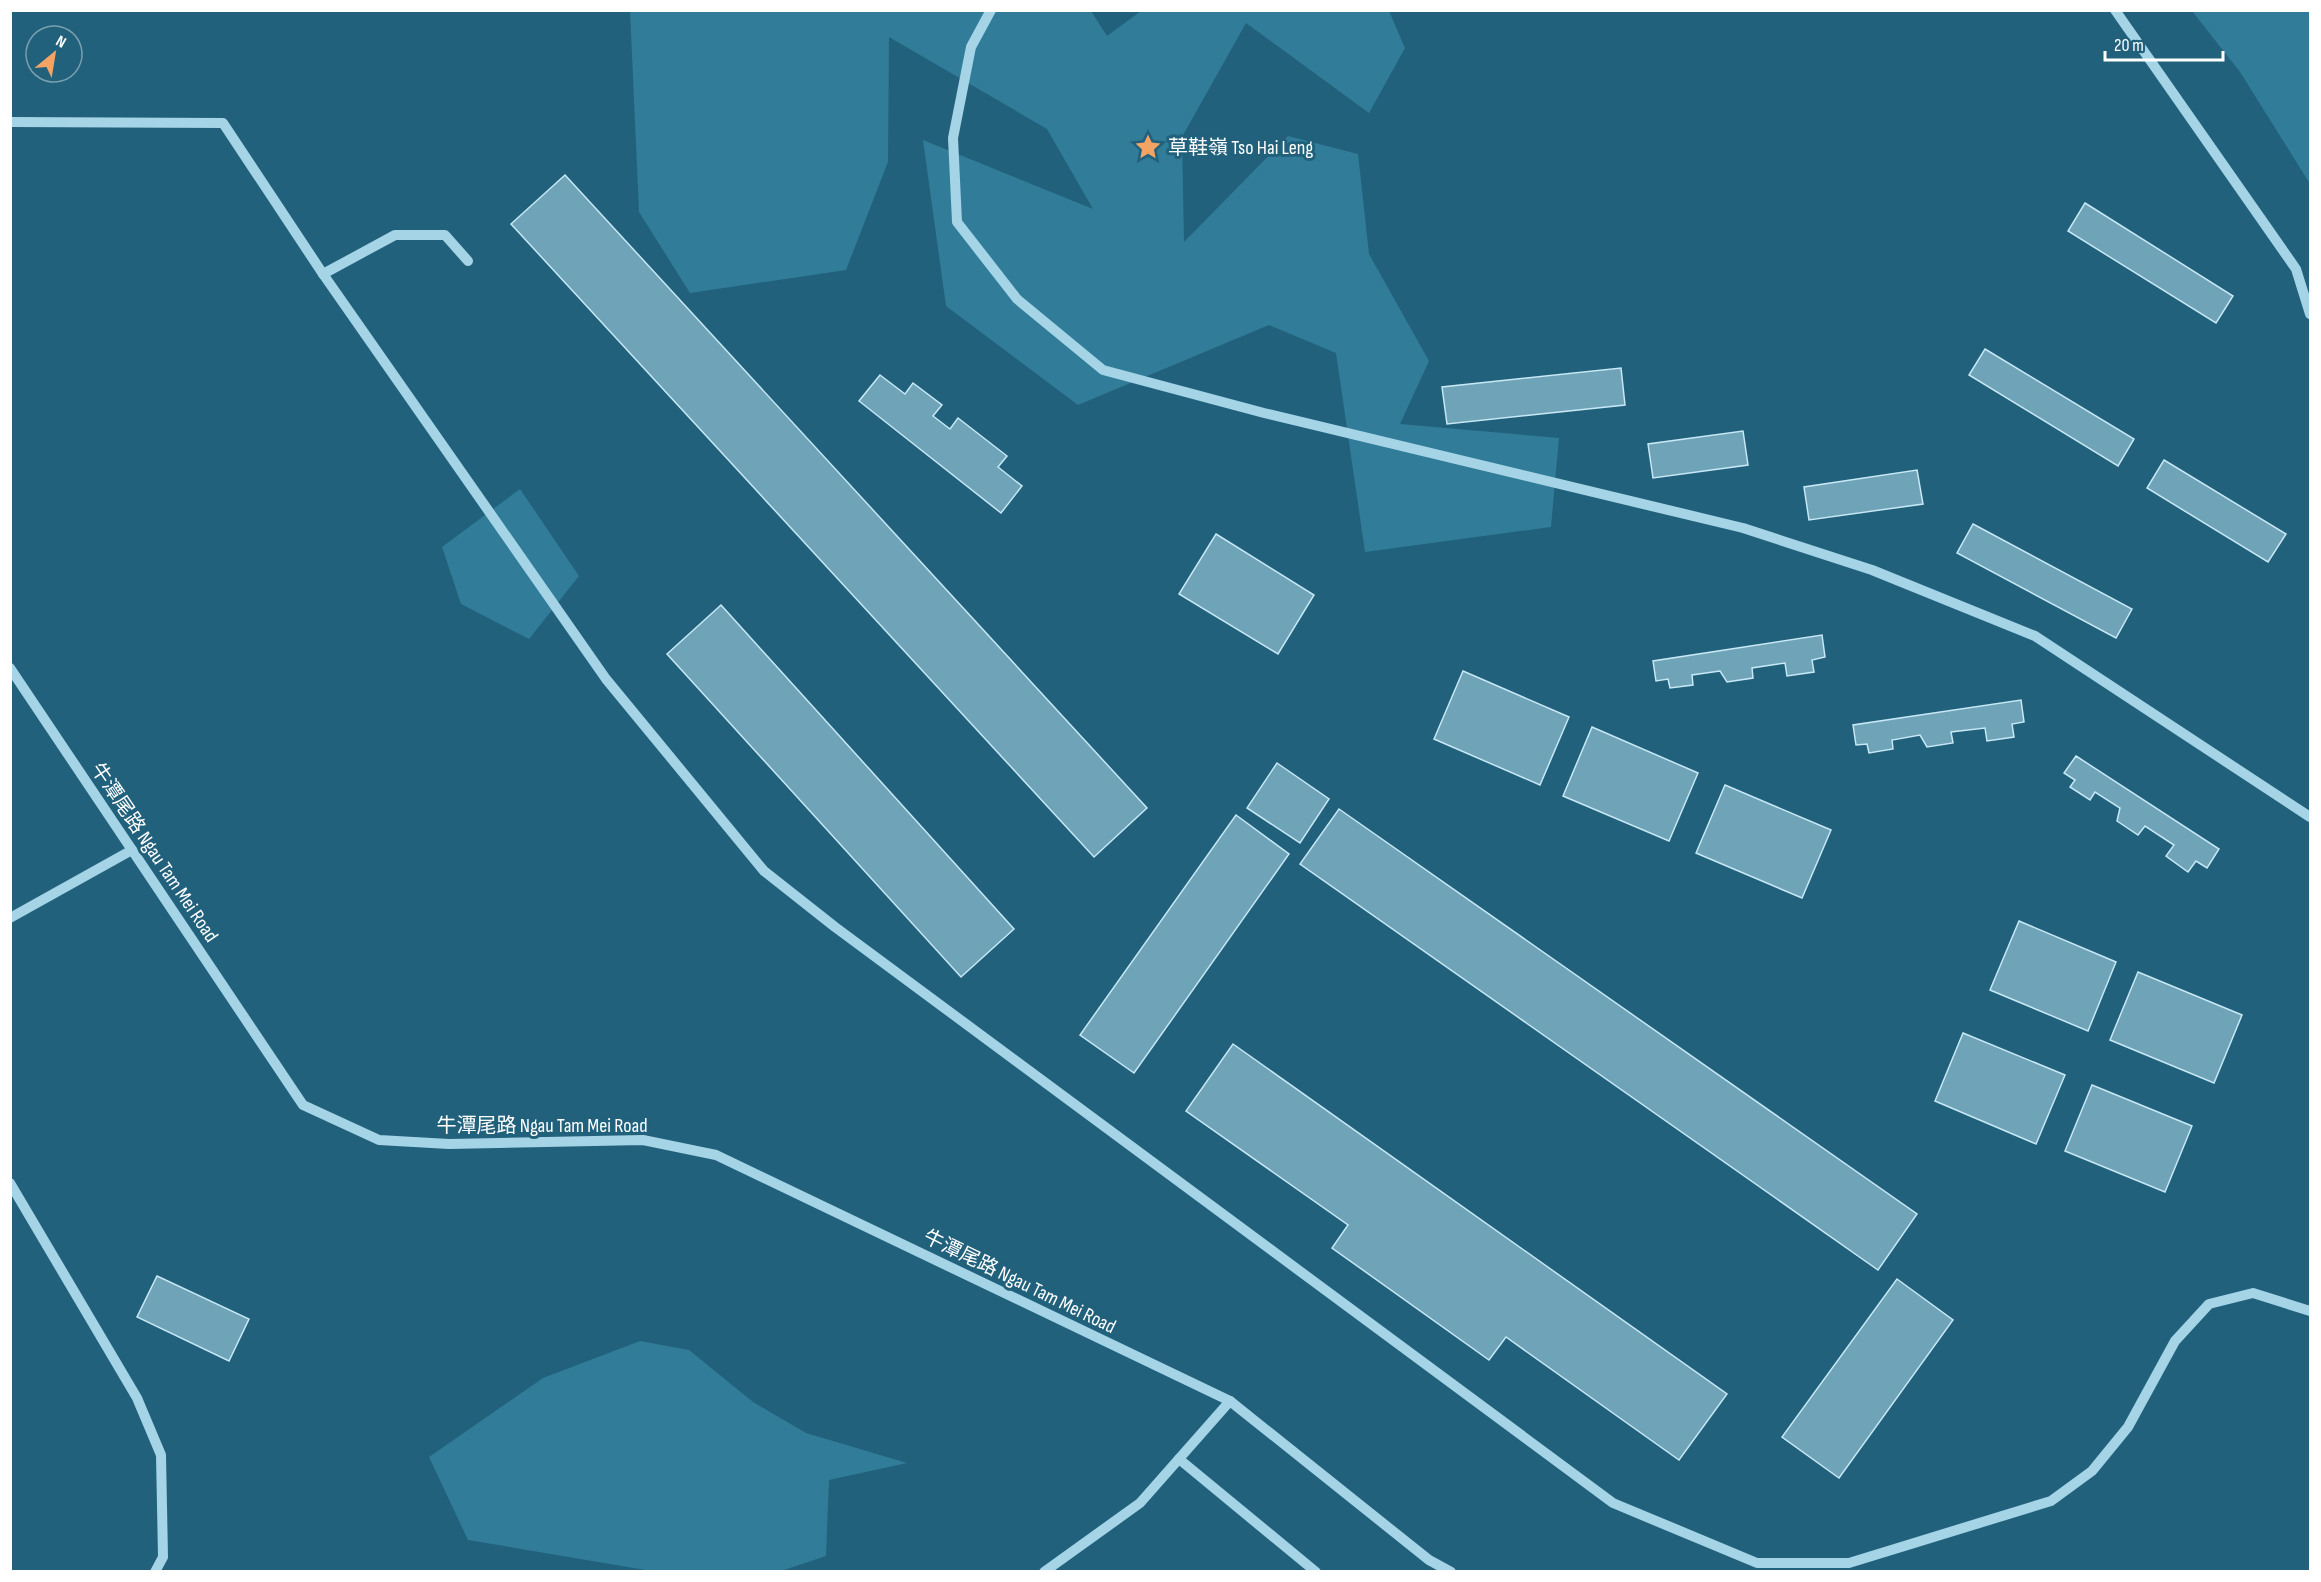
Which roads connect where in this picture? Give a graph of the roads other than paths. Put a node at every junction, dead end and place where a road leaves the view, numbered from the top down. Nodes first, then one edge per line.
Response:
1 (990, 10) edge
2 (2115, 10) edge
3 (10, 122) edge
4 (468, 261) dead end
5 (323, 274) junction
6 (2310, 314) edge
7 (10, 668) edge
8 (2310, 817) edge
9 (132, 850) junction
10 (10, 918) edge
11 (10, 1183) edge
12 (2310, 1311) edge
13 (1230, 1401) junction
14 (1179, 1460) junction
15 (155, 1572) edge
16 (1044, 1572) edge
17 (1316, 1572) edge
18 (1451, 1572) edge

1 - 8 street
2 - 6 street
3 - 5 street
4 - 5 street
5 - 12 street
7 - 9 street, 牛潭尾路 Ngau Tam Mei Road
9 - 10 street
9 - 13 street, 牛潭尾路 Ngau Tam Mei Road
11 - 15 street
13 - 14 street
13 - 18 street, 牛潭尾路 Ngau Tam Mei Road
14 - 16 street
14 - 17 street

